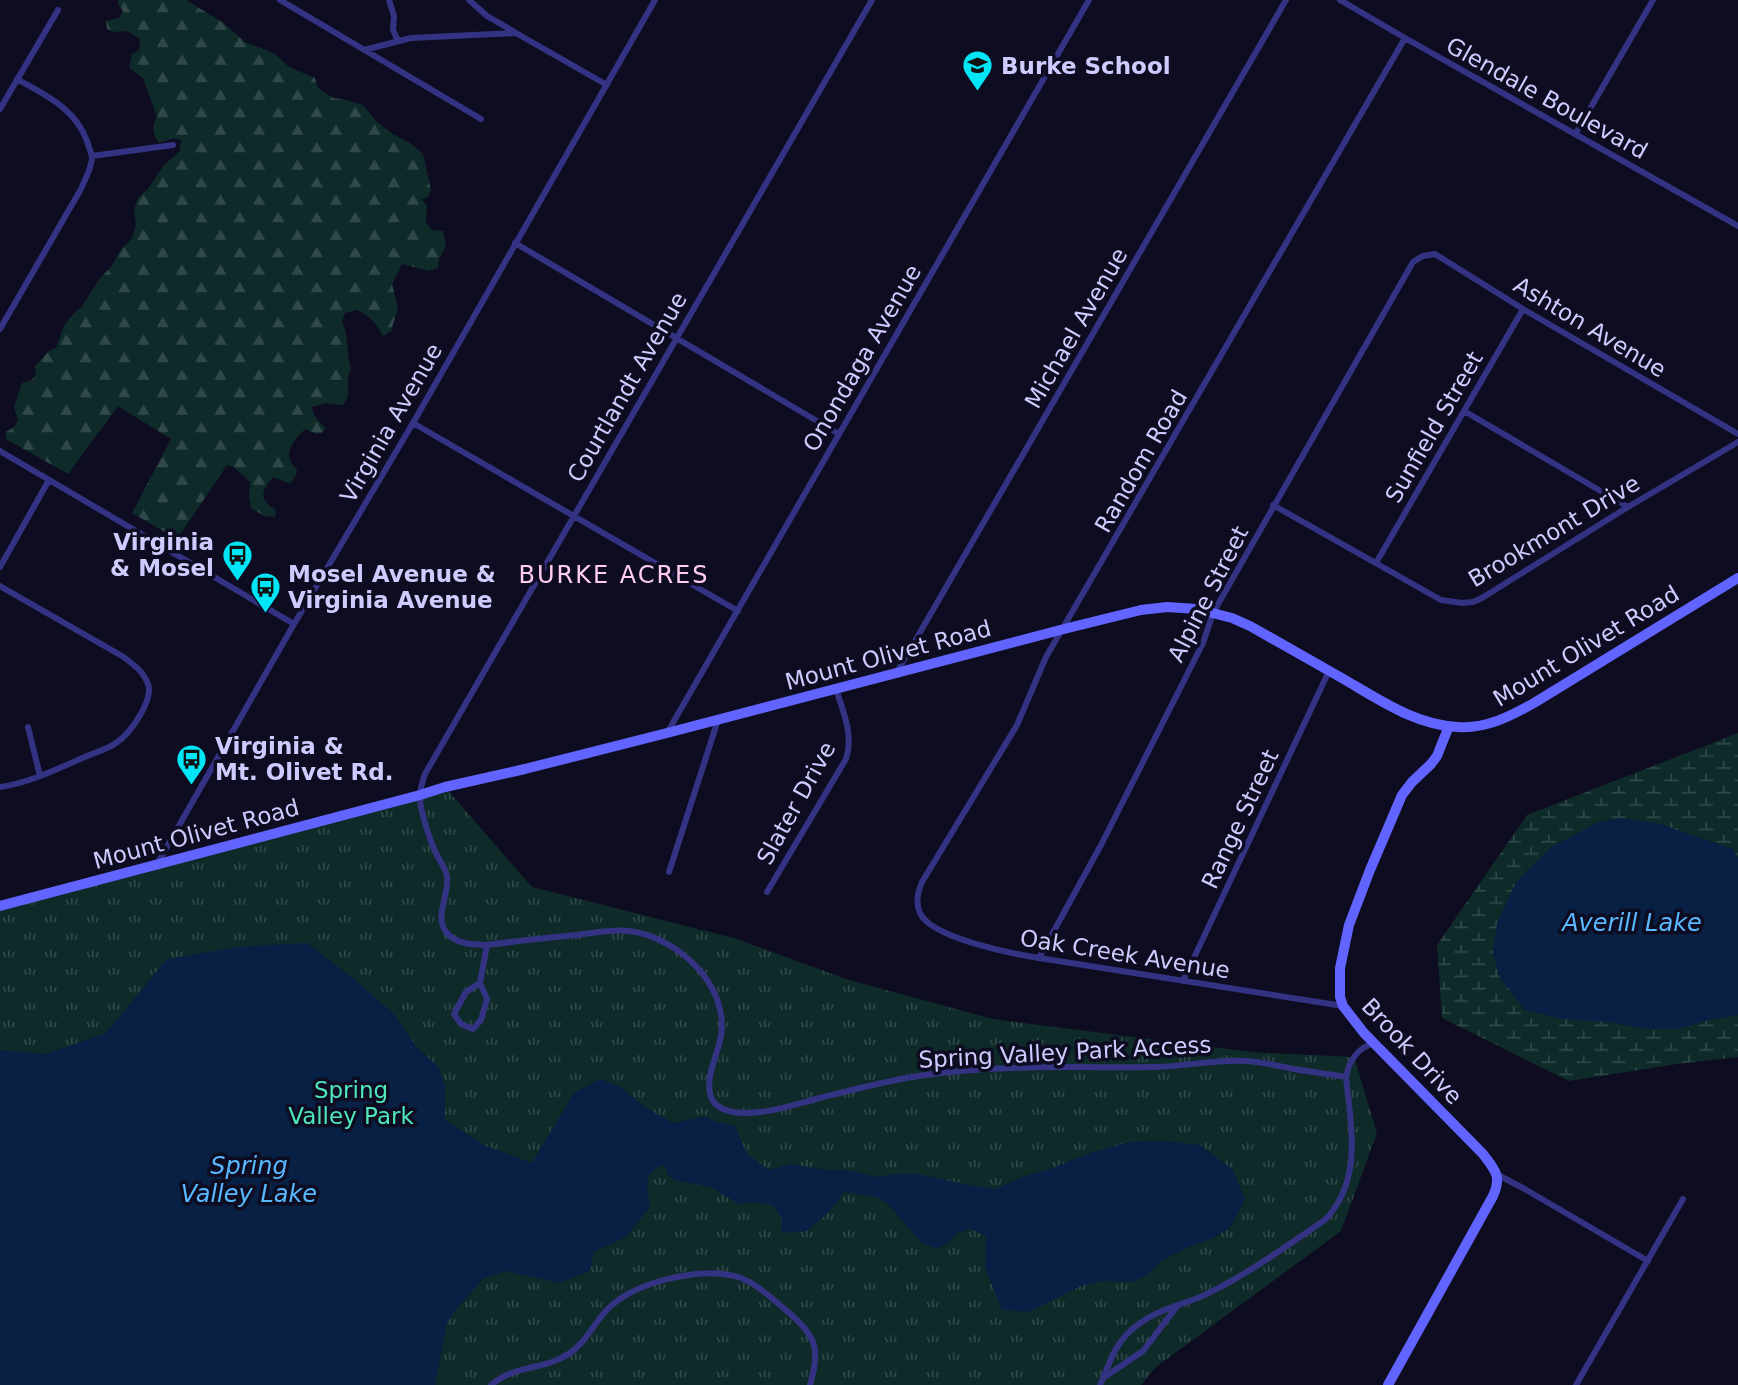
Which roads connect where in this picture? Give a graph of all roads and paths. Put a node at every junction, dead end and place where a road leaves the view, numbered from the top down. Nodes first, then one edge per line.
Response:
1 (280, 0) edge
2 (389, 0) edge
3 (470, 0) edge
4 (656, 0) edge
5 (872, 0) edge
6 (1088, 0) edge
7 (1286, 0) edge
8 (1340, 0) edge
9 (1653, 0) edge
10 (58, 10) dead end
11 (516, 33) junction
12 (1405, 38) junction
13 (398, 41) junction
14 (364, 50) junction
15 (17, 79) junction
16 (607, 85) junction
17 (0, 109) edge
18 (481, 119) dead end
19 (1576, 133) junction
20 (173, 145) dead end
21 (92, 156) junction
22 (1738, 226) edge
23 (515, 243) junction
24 (1423, 256) joint
25 (1522, 309) junction
26 (0, 329) edge
27 (676, 338) junction
28 (1464, 411) junction
29 (413, 423) junction
30 (839, 433) junction
31 (1738, 434) edge
32 (1738, 442) edge
33 (0, 452) edge
34 (50, 480) junction
35 (1273, 505) junction
36 (1628, 507) junction
37 (573, 516) junction
38 (1376, 564) junction
39 (0, 567) edge
40 (1738, 578) edge
41 (0, 586) edge
42 (738, 611) junction
43 (1213, 613) junction
44 (294, 624) junction
45 (1064, 629) junction
46 (1329, 671) junction
47 (896, 674) junction
48 (836, 689) junction
49 (718, 720) junction
50 (1449, 726) junction
51 (28, 727) dead end
52 (667, 733) junction
53 (40, 776) junction
54 (0, 787) edge
55 (420, 795) junction
56 (157, 864) junction
57 (669, 872) dead end
58 (767, 892) dead end
59 (917, 905) joint
60 (0, 906) edge
61 (487, 945) junction
62 (1039, 958) junction
63 (1183, 981) junction
64 (480, 984) junction
65 (1343, 1006) junction
66 (1375, 1043) junction
67 (1346, 1077) junction
68 (1497, 1175) junction
69 (1683, 1199) dead end
70 (1648, 1261) junction
71 (1178, 1305) junction
72 (1102, 1382) edge
73 (491, 1385) edge
74 (810, 1385) edge
75 (1388, 1385) edge
76 (1576, 1385) edge

1 - 14 street
2 - 13 street
3 - 11 street
4 - 16 street, Virginia Avenue
5 - 27 street, Courtlandt Avenue
6 - 30 street, Onondaga Avenue
7 - 47 street, Michael Avenue
8 - 12 street, Glendale Boulevard
9 - 19 street
10 - 15 street
11 - 13 street
11 - 16 street
12 - 19 street, Glendale Boulevard
12 - 45 street, Random Road
13 - 14 street
14 - 18 street
15 - 17 street
15 - 21 street
16 - 23 street, Virginia Avenue
19 - 22 street, Glendale Boulevard
20 - 21 street
21 - 26 street
23 - 27 street
23 - 29 street, Virginia Avenue
24 - 25 street, Ashton Avenue
24 - 35 street, Alpine Street
25 - 28 street, Sunfield Street
25 - 31 street, Ashton Avenue
27 - 30 street
27 - 37 street, Courtlandt Avenue
28 - 36 street
28 - 38 street, Sunfield Street
29 - 37 street
29 - 44 street, Virginia Avenue
30 - 42 street, Onondaga Avenue
32 - 36 street, Brookmont Drive
33 - 34 street
34 - 39 street
34 - 44 street
35 - 38 street, Brookmont Drive
35 - 43 street, Alpine Street
36 - 38 street, Brookmont Drive
37 - 42 street
37 - 55 street, Courtlandt Avenue
40 - 50 street, Mount Olivet Road
41 - 53 street
42 - 52 street, Onondaga Avenue
43 - 45 street, Mount Olivet Road
43 - 46 street, Mount Olivet Road
43 - 62 street, Alpine Street
44 - 56 street, Virginia Avenue
45 - 47 street, Mount Olivet Road
45 - 59 street, Random Road
46 - 50 street, Mount Olivet Road
46 - 63 street, Range Street
47 - 48 street, Mount Olivet Road
48 - 49 street, Mount Olivet Road
48 - 58 street, Slater Drive
49 - 52 street, Mount Olivet Road
49 - 57 street
50 - 65 street, Brook Drive
51 - 53 street
52 - 55 street, Mount Olivet Road
53 - 54 street
55 - 56 street, Mount Olivet Road
55 - 61 street, Spring Valley Park Access
56 - 60 street, Mount Olivet Road
59 - 62 street, Oak Creek Avenue
61 - 64 street
61 - 67 street, Spring Valley Park Access
62 - 63 street, Oak Creek Avenue
63 - 65 street, Oak Creek Avenue
64 - 64 street
65 - 66 street, Brook Drive
66 - 67 street
66 - 68 street, Brook Drive
67 - 71 street
68 - 70 street
68 - 75 street
69 - 70 street
70 - 76 street
71 - 72 street
71 - 72 street
73 - 74 street

